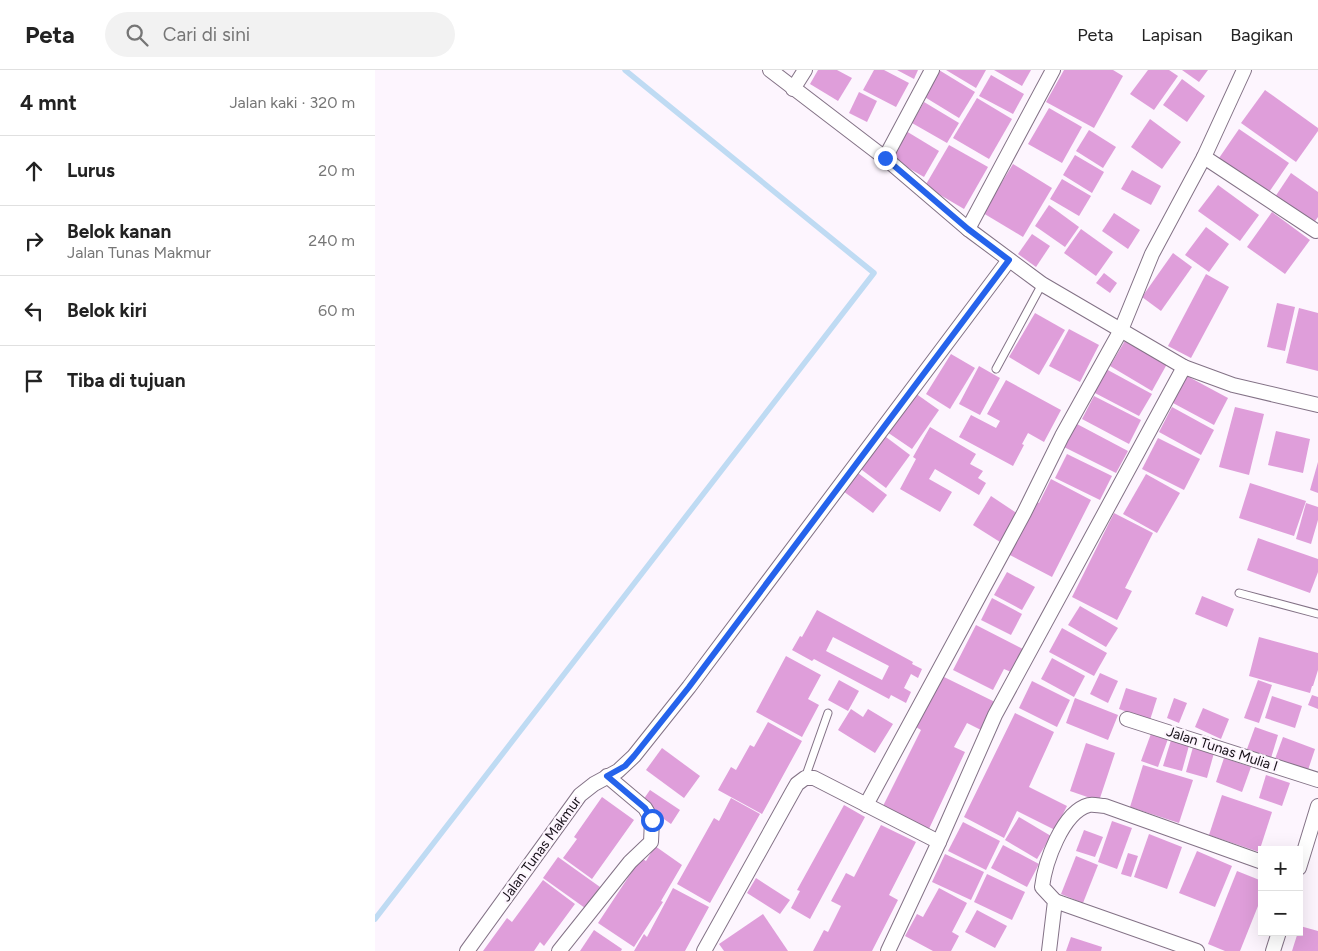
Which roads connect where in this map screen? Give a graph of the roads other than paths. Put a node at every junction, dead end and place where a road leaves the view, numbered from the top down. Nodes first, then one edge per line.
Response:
1 (770, 70) edge
2 (805, 70) edge
3 (932, 70) edge
4 (1053, 70) edge
5 (1244, 70) edge
6 (793, 89) junction
7 (1203, 157) junction
8 (885, 158) junction
9 (968, 229) junction
10 (1316, 231) dead end
11 (1009, 260) junction
12 (1042, 284) junction
13 (1121, 330) junction
14 (1184, 367) junction
15 (997, 369) dead end
16 (1318, 405) edge
17 (1239, 592) dead end
18 (1318, 614) edge
19 (828, 713) dead end
20 (1127, 719) dead end
21 (607, 776) junction
22 (805, 778) junction
23 (1318, 780) edge
24 (866, 805) junction
25 (1318, 806) edge
26 (939, 842) junction
27 (1303, 855) edge
28 (1258, 861) edge
29 (1055, 901) junction
30 (1278, 936) edge
31 (1162, 945) edge
32 (467, 951) edge
33 (559, 951) edge
34 (705, 951) edge
35 (888, 951) edge
36 (1049, 951) edge
37 (1197, 951) edge
38 (1273, 951) edge

1 - 6 street
2 - 6 street
3 - 8 street
4 - 9 street
5 - 7 street
6 - 8 street
7 - 10 street
7 - 13 street
8 - 9 street
9 - 11 street
11 - 12 street
11 - 21 street, Jalan Tunas Makmur
12 - 13 street
12 - 15 lane
13 - 14 street
13 - 24 street
14 - 16 street
14 - 26 street
17 - 18 lane
19 - 22 lane
20 - 23 street, Jalan Tunas Mulia I
21 - 32 street, Jalan Tunas Makmur
21 - 33 street
22 - 24 street
22 - 34 street
24 - 26 street
25 - 27 street
26 - 35 street
28 - 29 street
29 - 31 street
29 - 36 street
30 - 38 street
31 - 37 street

